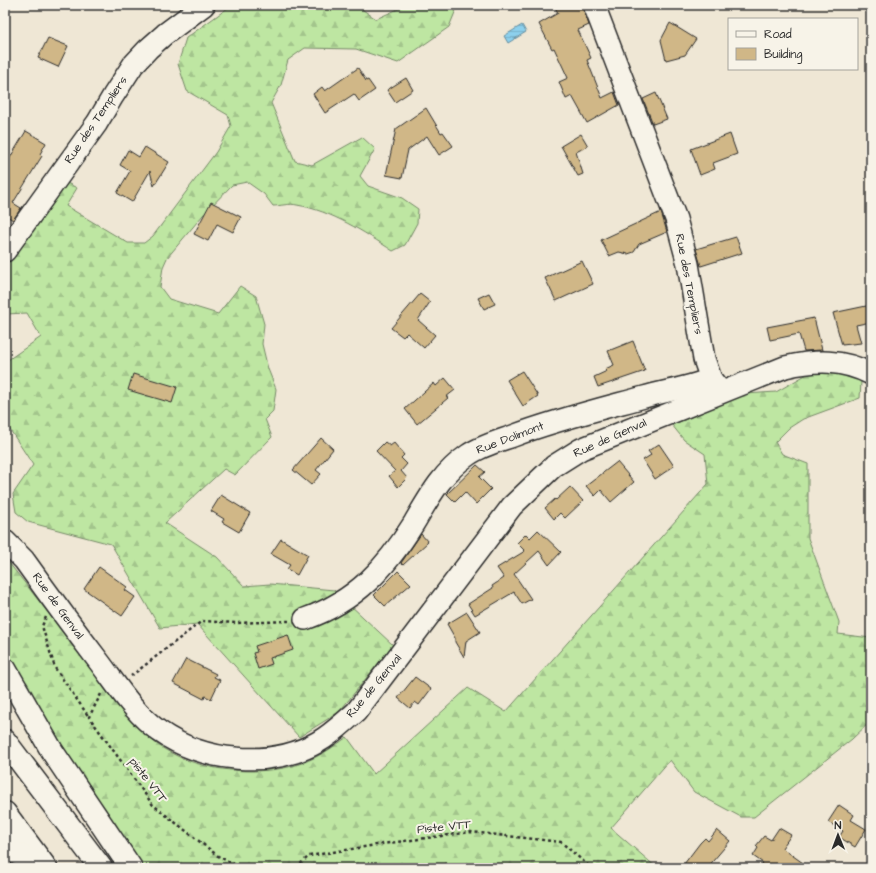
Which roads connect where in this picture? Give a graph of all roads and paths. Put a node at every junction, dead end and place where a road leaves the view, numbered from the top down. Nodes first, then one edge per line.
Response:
1 (204, 5) edge
2 (594, 5) edge
3 (5, 251) edge
4 (871, 374) edge
5 (716, 385) junction
6 (5, 541) edge
7 (54, 602) junction
8 (305, 619) joint
9 (5, 669) edge
10 (110, 677) junction
11 (89, 717) junction
12 (5, 741) edge
13 (5, 813) edge
14 (5, 845) edge
15 (46, 868) edge
16 (101, 868) edge
17 (131, 868) edge
18 (241, 868) edge
19 (296, 868) edge
20 (591, 868) edge

1 - 3 street, Rue des Templiers
2 - 5 street, Rue des Templiers
4 - 5 street
5 - 8 street, Rue Dolimont
5 - 10 street, Rue de Genval
6 - 7 street, Rue de Genval
7 - 10 street, Rue de Genval
7 - 11 path, piste VTT
8 - 10 path
9 - 17 highway
10 - 11 path
11 - 18 path, piste VTT
12 - 16 highway
13 - 15 highway
14 - 15 highway
19 - 20 path, Piste VTT

